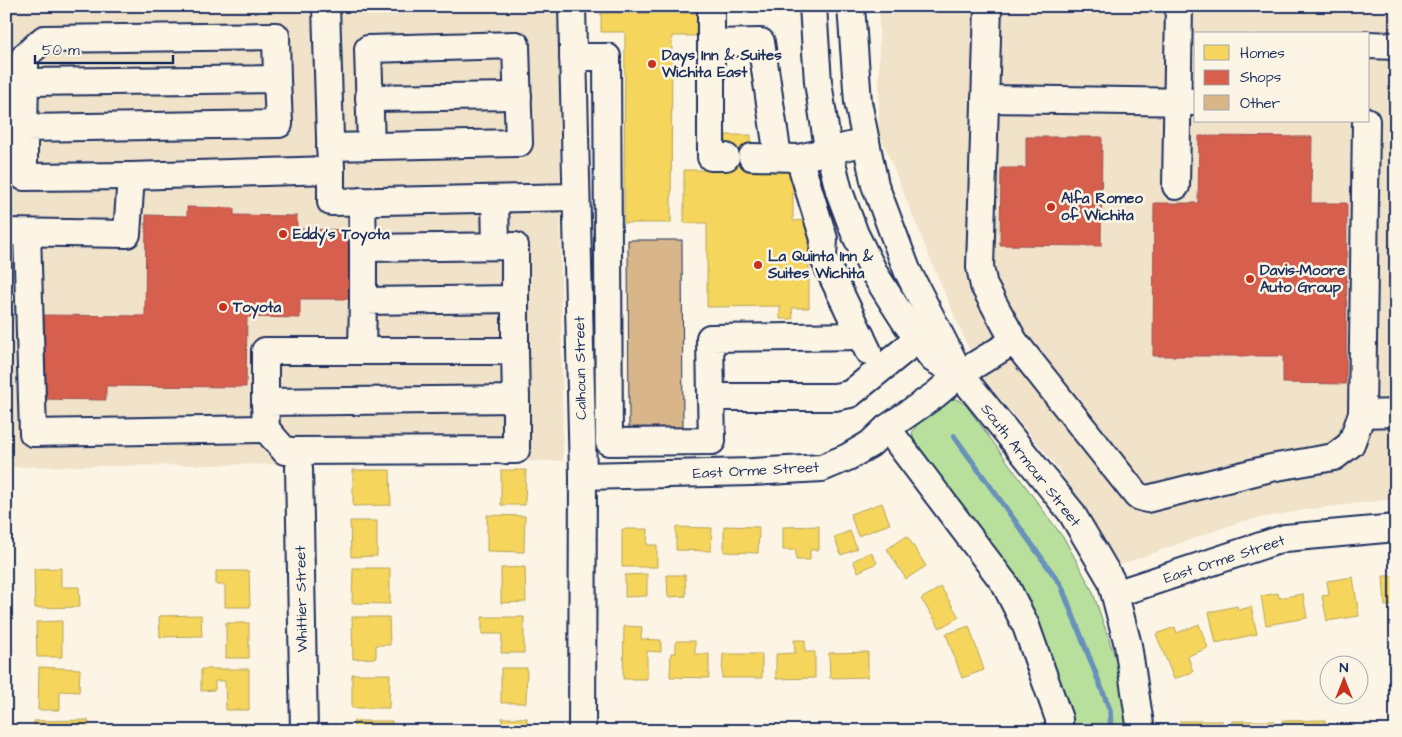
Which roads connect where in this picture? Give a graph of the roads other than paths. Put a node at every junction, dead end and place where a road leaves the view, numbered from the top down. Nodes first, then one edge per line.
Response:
1 (326, 6) edge
2 (572, 6) edge
3 (711, 6) edge
4 (813, 6) edge
5 (851, 6) edge
6 (988, 6) edge
7 (1179, 6) edge
8 (711, 43) junction
9 (1370, 45) edge
10 (1396, 46) edge
11 (573, 57) junction
12 (277, 80) junction
13 (25, 82) junction
14 (518, 96) junction
15 (369, 98) junction
16 (985, 99) junction
17 (1187, 102) edge
18 (1366, 122) edge
19 (24, 128) junction
20 (866, 142) junction
21 (371, 146) junction
22 (829, 150) junction
23 (789, 157) junction
24 (330, 159) junction
25 (130, 176) junction
26 (1176, 186) dead end
27 (495, 199) junction
28 (362, 201) junction
29 (576, 206) junction
30 (608, 214) junction
31 (16, 233) edge
32 (496, 246) junction
33 (362, 248) junction
34 (515, 299) junction
35 (362, 301) junction
36 (926, 332) junction
37 (861, 336) junction
38 (1014, 341) junction
39 (362, 351) junction
40 (516, 351) junction
41 (877, 370) junction
42 (960, 374) junction
43 (711, 397) junction
44 (516, 399) junction
45 (265, 402) junction
46 (581, 402) junction
47 (609, 402) junction
48 (1396, 413) edge
49 (1362, 414) junction
50 (887, 428) junction
51 (266, 429) junction
52 (299, 468) dead end
53 (583, 476) junction
54 (1396, 528) edge
55 (1115, 594) junction
56 (304, 731) edge
57 (582, 731) edge
58 (1060, 731) edge
59 (1141, 731) edge

1 - 24 street
2 - 11 street, Calhoun Street
3 - 8 street
4 - 22 street, South Armour Street
5 - 20 street, South Armour Street
6 - 16 street
7 - 17 street
8 - 23 street
8 - 23 street
9 - 10 street
11 - 29 street, Calhoun Street
11 - 30 street
12 - 13 street
12 - 13 street
12 - 19 street
13 - 19 street
14 - 15 street
14 - 15 street
14 - 21 street
15 - 21 street
16 - 17 street
16 - 38 street
17 - 26 street
18 - 49 street
19 - 25 street
20 - 22 street
20 - 36 street, South Armour Street
21 - 24 street
22 - 23 street
22 - 36 street, South Armour Street
23 - 37 street
24 - 25 street
24 - 28 street
25 - 31 street
27 - 28 street
27 - 29 street
27 - 32 street
28 - 33 street
29 - 30 street
29 - 46 street, Calhoun Street
30 - 47 street
31 - 51 street
32 - 33 street
32 - 34 street
33 - 35 street
34 - 35 street
34 - 40 street
35 - 39 street
36 - 41 street
36 - 42 street, South Armour Street
37 - 41 street
37 - 43 street
38 - 42 street, East Orme Street
38 - 49 street
39 - 40 street
39 - 45 street
40 - 44 street
41 - 43 street
42 - 50 street, East Orme Street
42 - 55 street, South Armour Street
43 - 47 street
44 - 45 street
44 - 51 street
45 - 51 street
46 - 47 street
46 - 53 street, Calhoun Street
48 - 49 street
50 - 53 street, East Orme Street
50 - 58 street
52 - 56 street, Whittier Street
53 - 57 street, Calhoun Street
54 - 55 street, East Orme Street
55 - 59 street, South Armour Street

